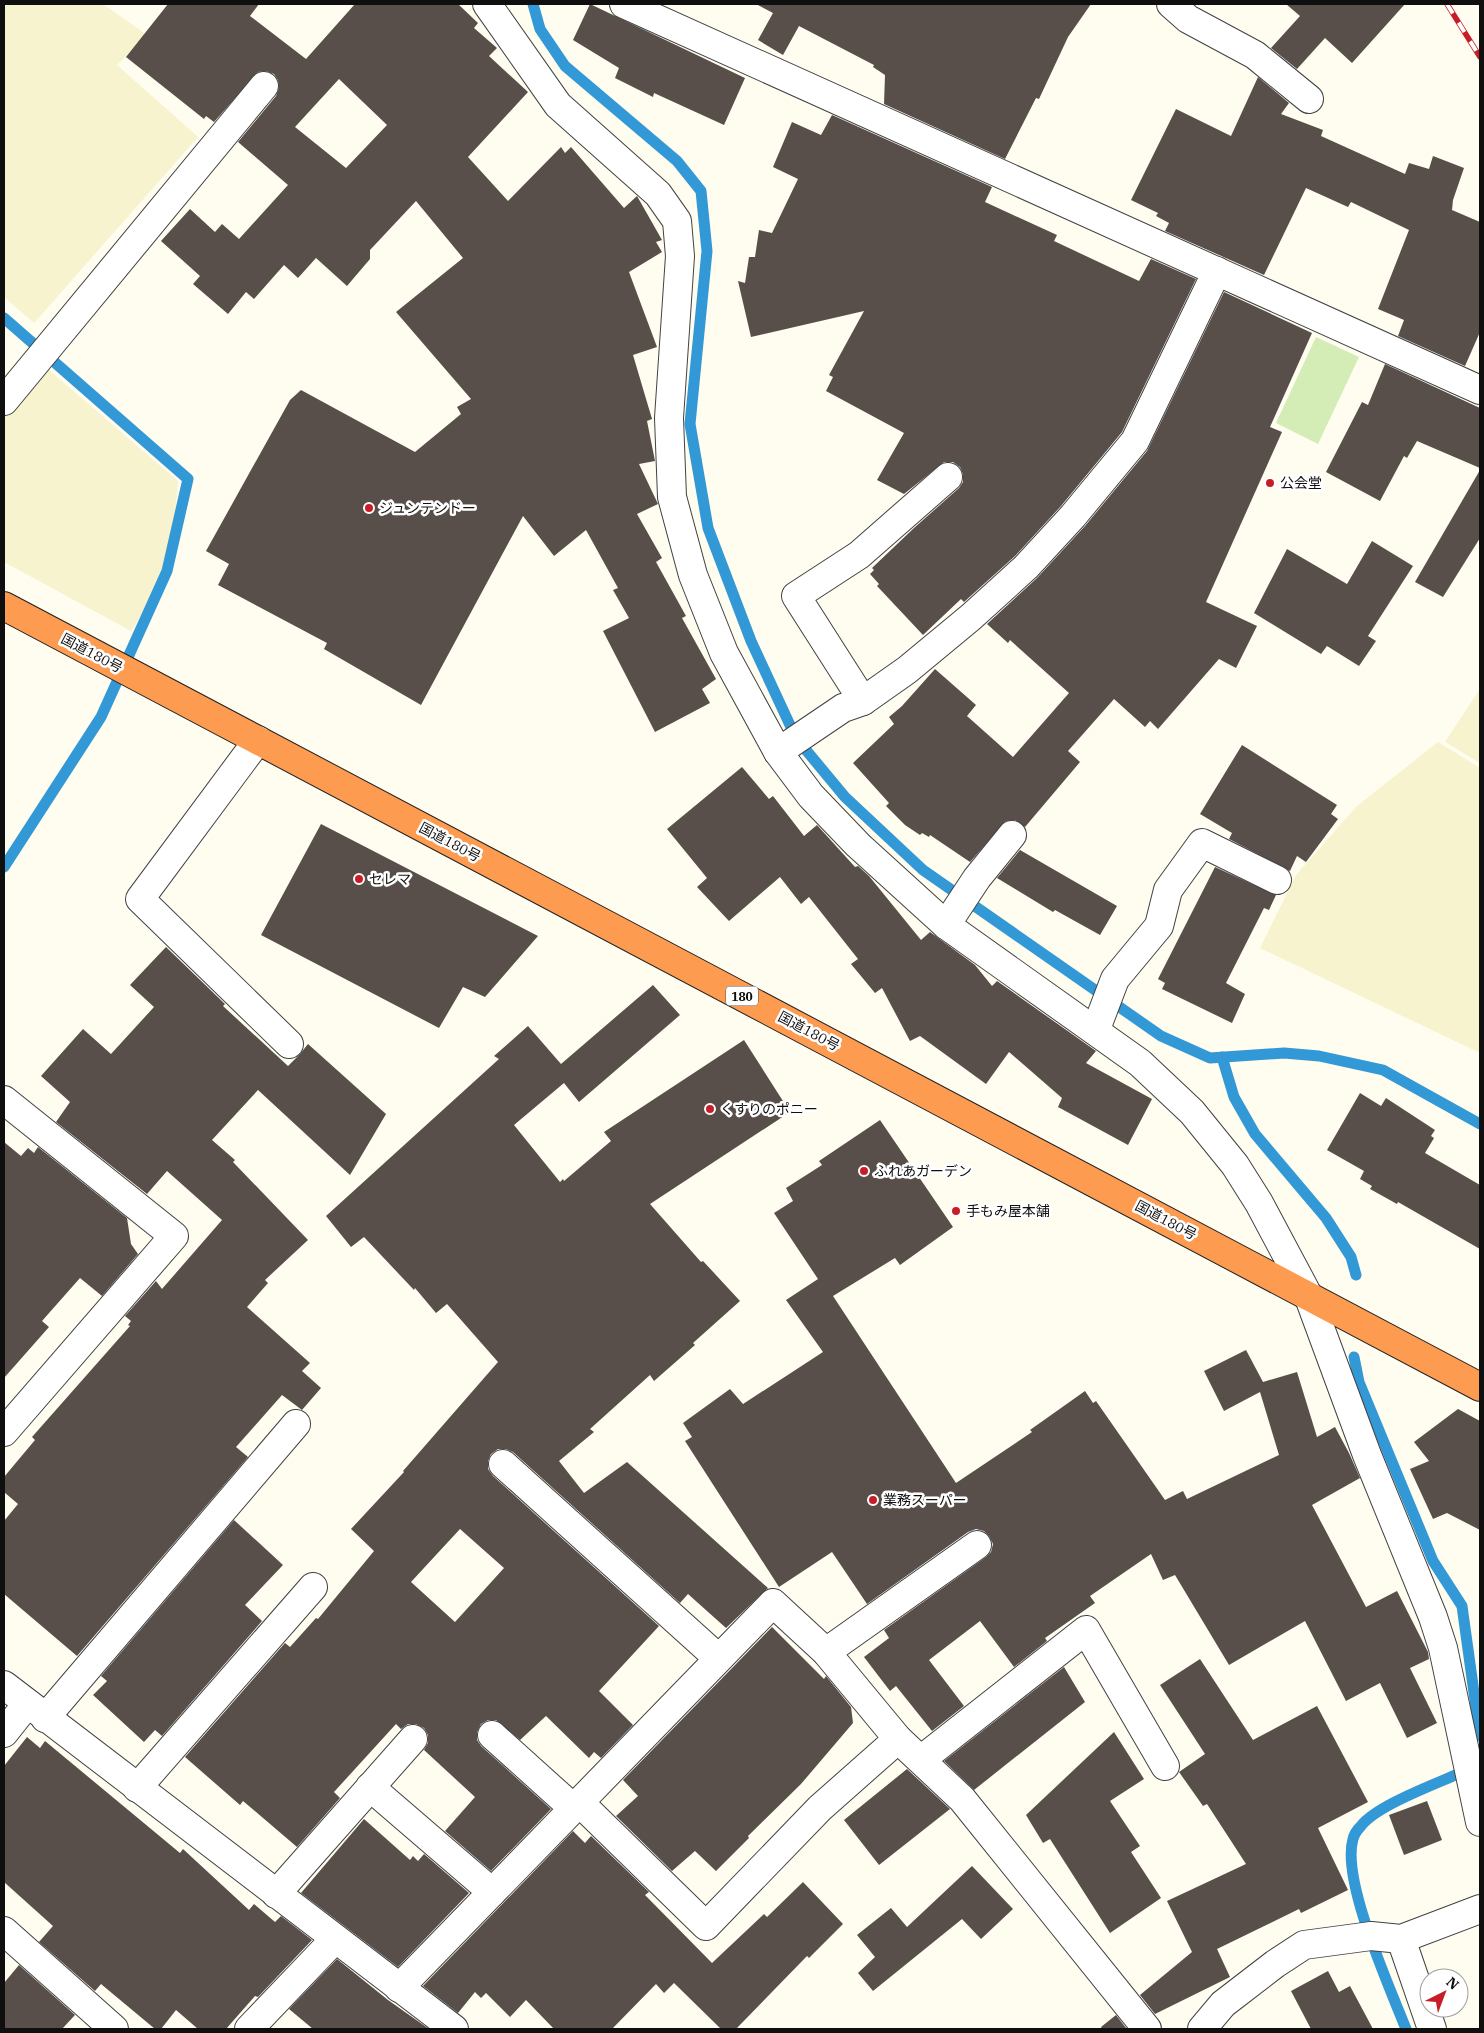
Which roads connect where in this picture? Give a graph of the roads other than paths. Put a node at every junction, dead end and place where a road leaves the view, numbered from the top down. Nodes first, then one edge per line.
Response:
1 (487, 4) edge
2 (624, 4) edge
3 (1170, 4) edge
4 (671, 13) edge
5 (264, 86) dead end
6 (1309, 99) dead end
7 (1217, 271) junction
8 (1480, 390) edge
9 (4, 402) edge
10 (948, 478) dead end
11 (4, 606) edge
12 (863, 701) junction
13 (258, 740) junction
14 (778, 752) junction
15 (1012, 835) dead end
16 (1277, 880) dead end
17 (946, 925) junction
18 (1096, 1030) junction
19 (289, 1044) dead end
20 (4, 1100) edge
21 (1308, 1296) junction
22 (1480, 1387) edge
23 (296, 1424) dead end
24 (4, 1432) edge
25 (503, 1464) dead end
26 (977, 1545) dead end
27 (313, 1586) dead end
28 (826, 1652) junction
29 (718, 1658) junction
30 (4, 1685) edge
31 (36, 1711) junction
32 (4, 1733) edge
33 (492, 1735) dead end
34 (413, 1738) dead end
35 (898, 1739) junction
36 (922, 1759) junction
37 (1165, 1766) dead end
38 (370, 1787) junction
39 (137, 1788) junction
40 (576, 1805) junction
41 (1480, 1822) edge
42 (492, 1892) junction
43 (276, 1894) junction
44 (1480, 1910) edge
45 (4, 1931) edge
46 (335, 1939) junction
47 (1401, 1939) junction
48 (399, 1988) junction
49 (114, 2029) edge
50 (250, 2029) edge
51 (454, 2029) edge
52 (1147, 2029) edge
53 (1202, 2029) edge
54 (1432, 2029) edge

1 - 14 street
2 - 4 street
3 - 6 street
4 - 7 street
5 - 9 street
7 - 8 street
7 - 12 street
10 - 12 street
11 - 13 highway, 国道180号 / 180
12 - 14 street
13 - 19 street
13 - 21 highway, 国道180号 / 180
14 - 17 street
15 - 17 street
16 - 18 street
17 - 18 street
18 - 21 street
20 - 24 street
21 - 22 highway, 国道180号 / 180
21 - 41 street
23 - 31 street
25 - 29 street
26 - 28 street
27 - 39 street
28 - 29 street
28 - 35 street
29 - 40 street
30 - 31 street
31 - 32 street
31 - 39 street
33 - 40 street
34 - 38 street
35 - 36 street
35 - 40 street
36 - 37 street
36 - 52 street
38 - 42 street
38 - 43 street
39 - 43 street
40 - 42 street
42 - 48 street
43 - 46 street
44 - 47 street
45 - 49 street
46 - 48 street
46 - 50 street
47 - 53 street
47 - 54 street
48 - 51 street

